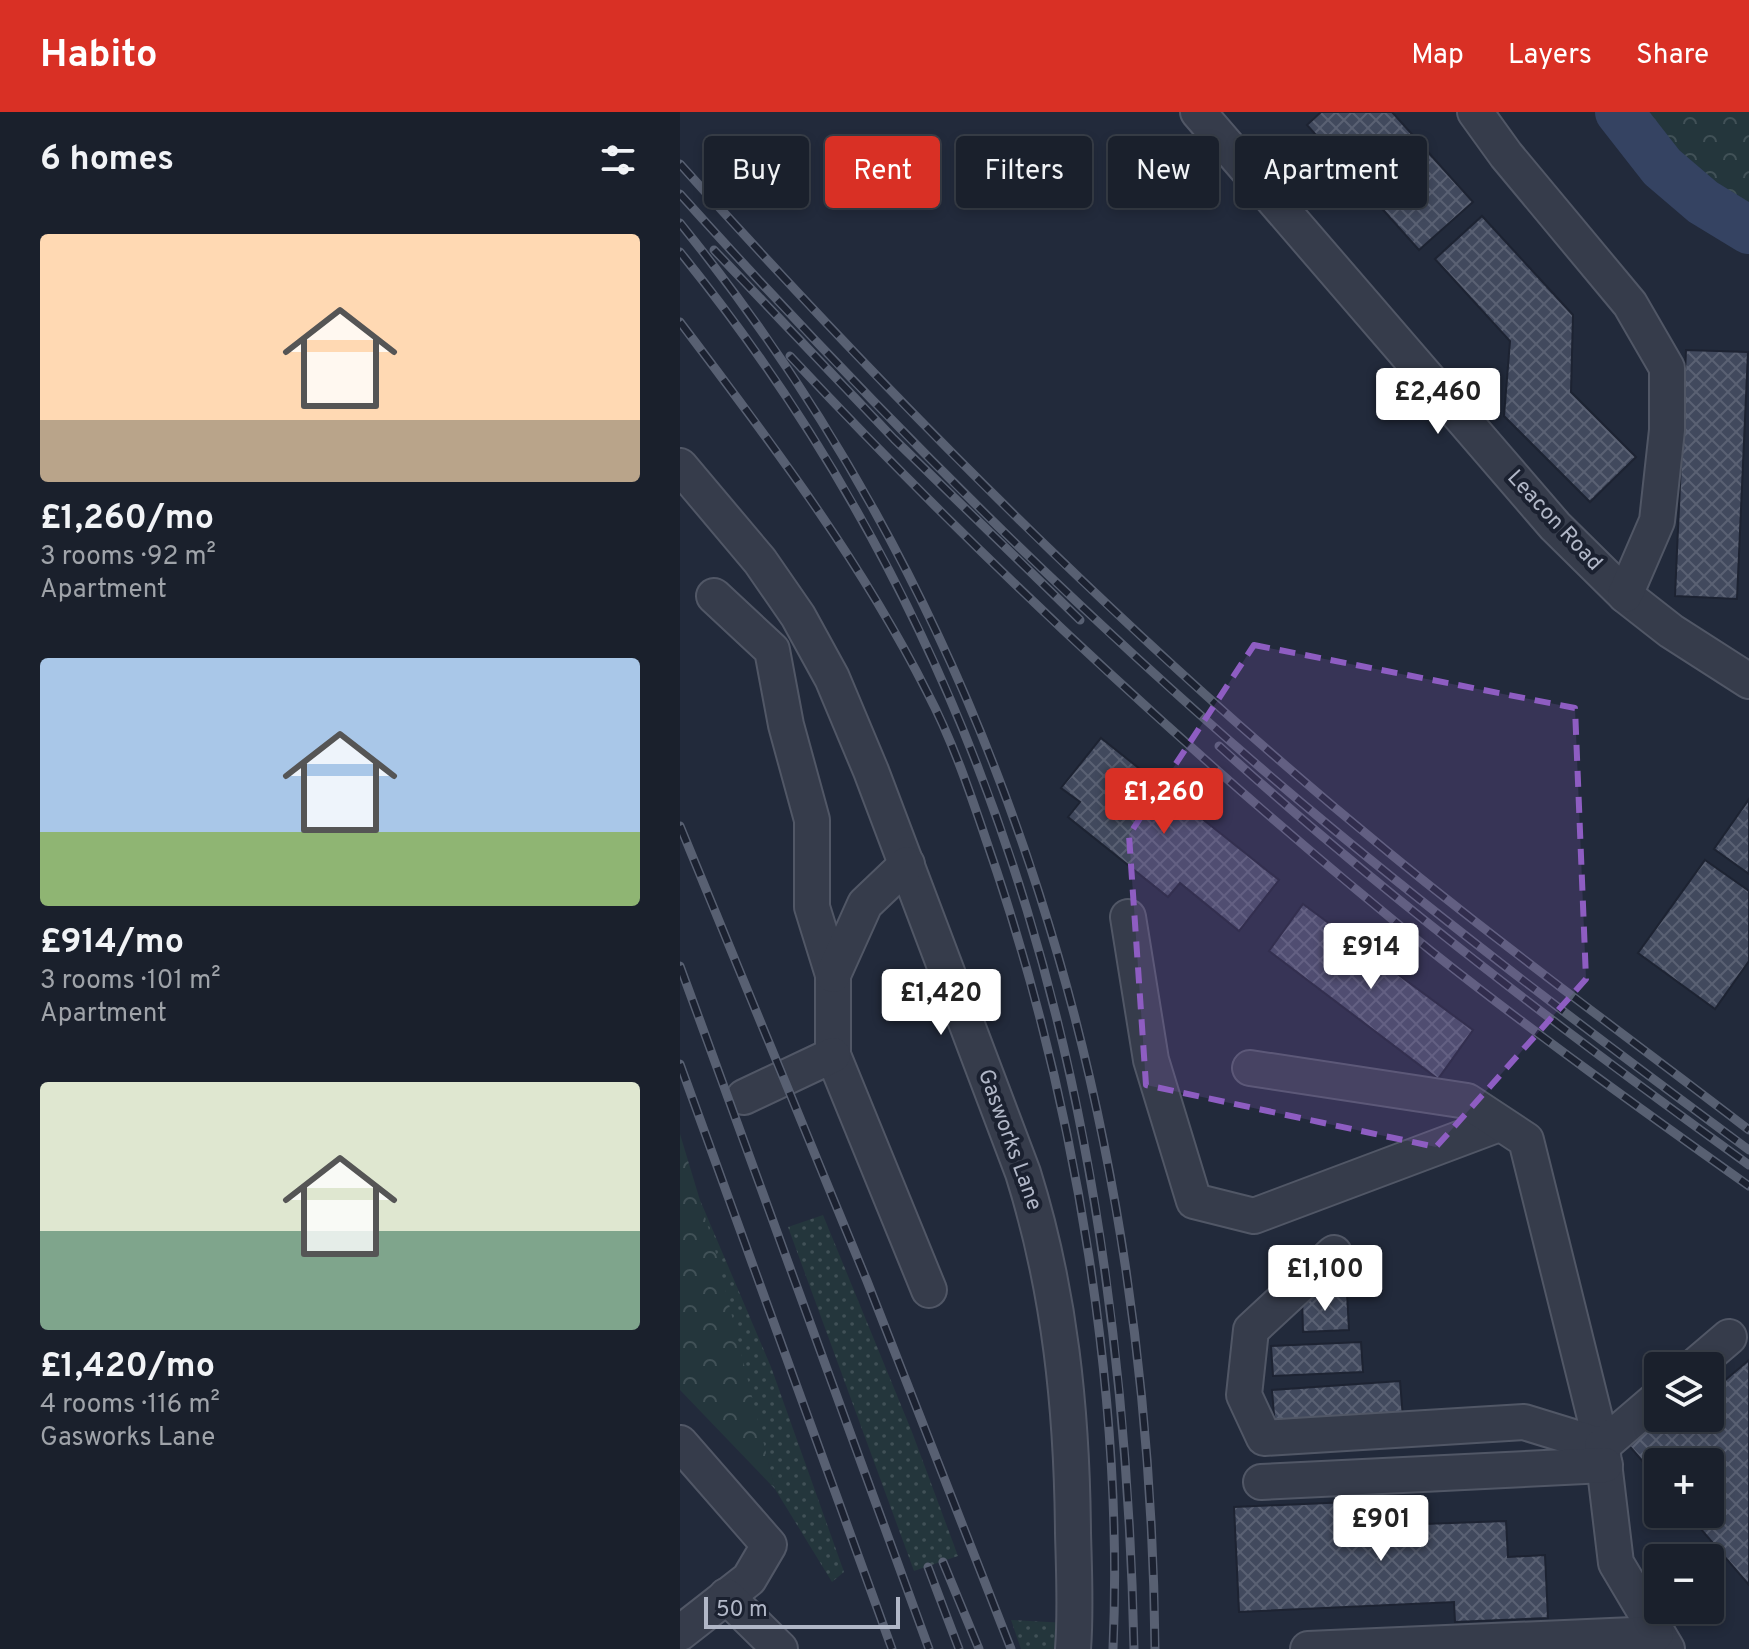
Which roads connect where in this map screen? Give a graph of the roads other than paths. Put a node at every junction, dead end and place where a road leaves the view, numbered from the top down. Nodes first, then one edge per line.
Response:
1 (1198, 112) edge
2 (1475, 112) edge
3 (680, 466) edge
4 (1625, 595) junction
5 (714, 596) dead end
6 (1749, 681) edge
7 (907, 864) junction
8 (1128, 917) dead end
9 (833, 975) junction
10 (833, 1055) junction
11 (1250, 1068) dead end
12 (744, 1097) dead end
13 (1499, 1124) junction
14 (1334, 1253) dead end
15 (929, 1290) dead end
16 (1729, 1337) dead end
17 (1711, 1352) edge
18 (1644, 1413) edge
19 (680, 1443) edge
20 (1604, 1456) junction
21 (1261, 1482) dead end
22 (726, 1596) junction
23 (680, 1633) edge
24 (1662, 1641) edge
25 (780, 1649) edge
26 (1073, 1649) edge
27 (1308, 1649) edge

1 - 4 street, Leacon Road
2 - 4 street
3 - 7 street, Gasworks Lane
4 - 6 street, Leacon Road
5 - 9 street
7 - 9 street
7 - 26 street, Gasworks Lane
8 - 13 street
9 - 10 street
10 - 12 street
10 - 15 street
11 - 13 street
13 - 20 street
14 - 20 street
16 - 17 street
18 - 20 street
19 - 22 street
20 - 21 street
20 - 24 street
22 - 23 street
22 - 25 street
24 - 27 street

